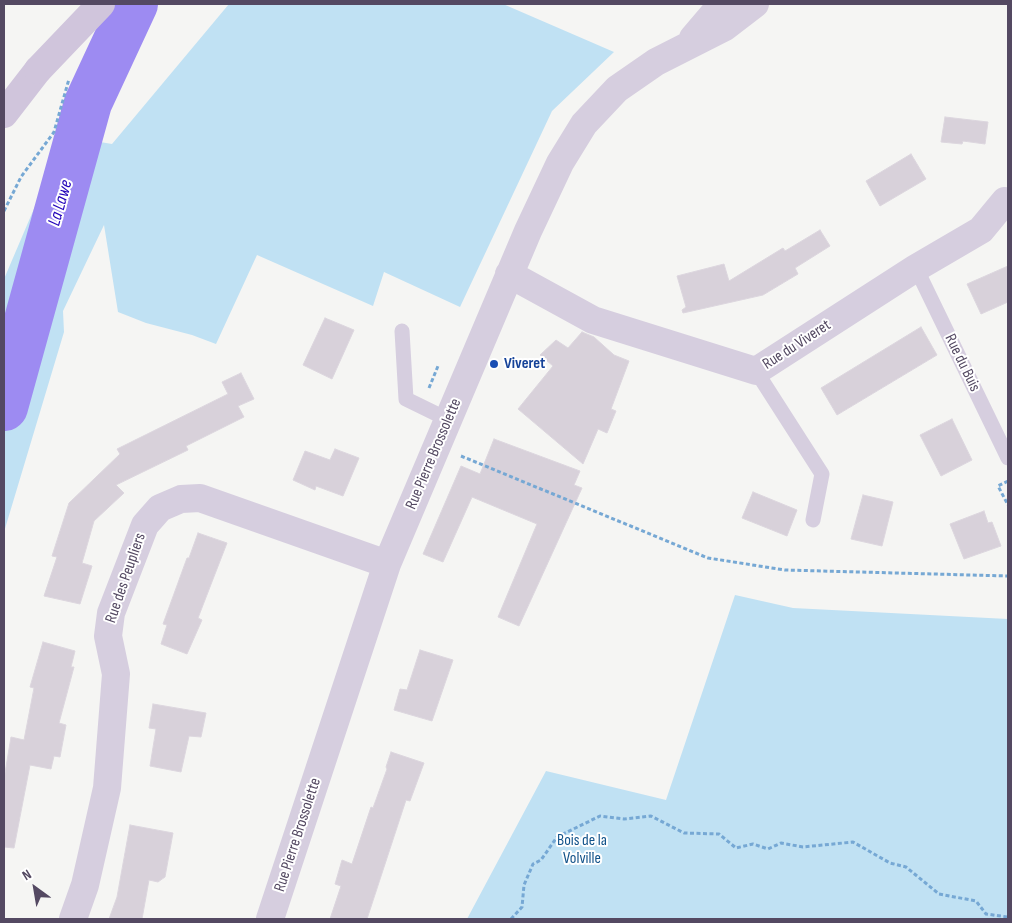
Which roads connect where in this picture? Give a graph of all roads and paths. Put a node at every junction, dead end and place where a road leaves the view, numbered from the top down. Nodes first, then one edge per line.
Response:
1 (101, 4) edge
2 (722, 4) edge
3 (755, 4) edge
4 (687, 45) junction
5 (70, 76) dead end
6 (4, 114) edge
7 (1005, 201) dead end
8 (4, 211) edge
9 (916, 268) junction
10 (510, 274) junction
11 (402, 331) dead end
12 (756, 371) junction
13 (449, 420) junction
14 (438, 446) junction
15 (1008, 458) edge
16 (1008, 481) edge
17 (1008, 505) edge
18 (813, 520) dead end
19 (387, 564) junction
20 (1008, 576) edge
21 (1008, 917) edge
22 (73, 919) edge
23 (270, 919) edge
24 (511, 919) edge

1 - 6 main road, bridge
2 - 4 street, Rue Pierre Brossolette
3 - 4 street, Rue Pierre Brossolette
4 - 10 street, Rue Pierre Brossolette
5 - 8 path
7 - 9 street, Rue du Viveret
9 - 12 street, Rue du Viveret
9 - 15 lane, Rue du Buis
10 - 12 street, Rue du Viveret
10 - 13 street, Rue Pierre Brossolette
11 - 13 lane
12 - 18 lane
13 - 14 street, Rue Pierre Brossolette
14 - 19 street, Rue Pierre Brossolette
14 - 20 path
16 - 17 path
19 - 22 street, Rue des Peupliers
19 - 23 street, Rue Pierre Brossolette
21 - 24 path

